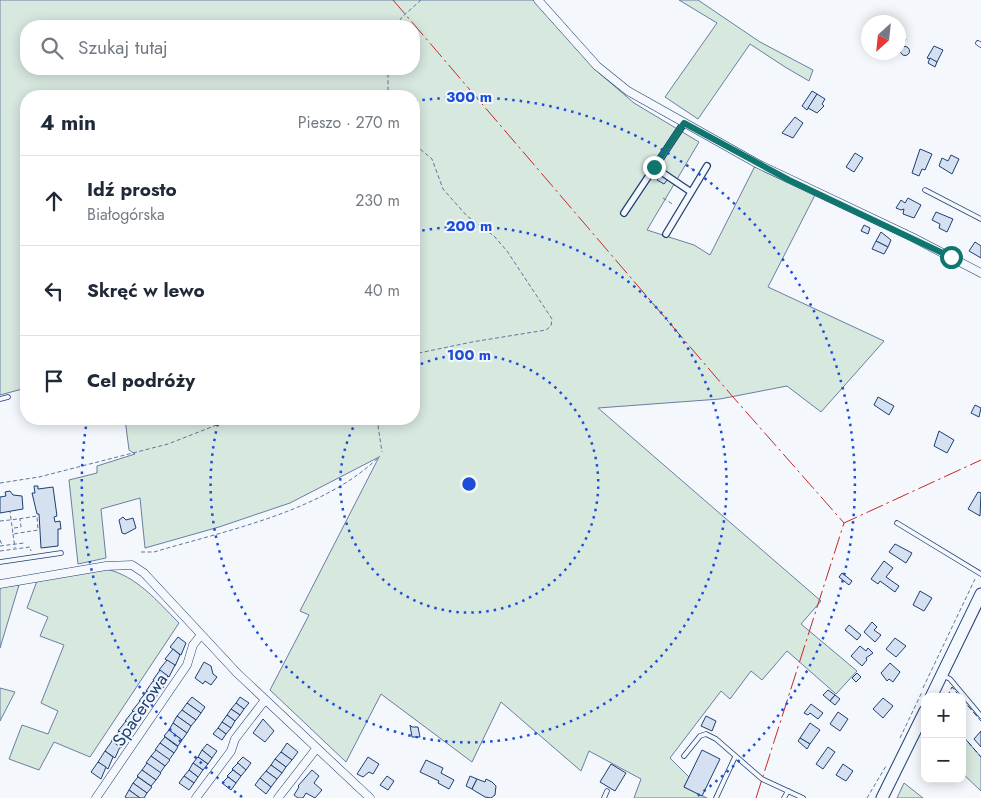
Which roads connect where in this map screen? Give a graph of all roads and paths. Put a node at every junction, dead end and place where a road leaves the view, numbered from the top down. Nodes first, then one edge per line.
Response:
1 (421, 0) edge
2 (538, 0) edge
3 (400, 20) edge
4 (388, 75) edge
5 (388, 90) edge
6 (684, 123) junction
7 (420, 149) edge
8 (685, 165) dead end
9 (707, 166) dead end
10 (654, 167) junction
11 (701, 175) junction
12 (925, 190) dead end
13 (691, 192) junction
14 (663, 198) dead end
15 (680, 209) junction
16 (624, 213) dead end
17 (981, 219) edge
18 (666, 234) dead end
19 (981, 273) edge
20 (420, 353) edge
21 (8, 397) dead end
22 (0, 399) edge
23 (217, 425) edge
24 (378, 425) edge
25 (382, 452) dead end
26 (380, 456) dead end
27 (0, 483) edge
28 (10, 512) dead end
29 (20, 518) junction
30 (11, 520) junction
31 (0, 522) edge
32 (898, 523) dead end
33 (12, 529) junction
34 (13, 534) junction
35 (0, 540) edge
36 (24, 543) dead end
37 (15, 544) junction
38 (1, 546) edge
39 (16, 549) junction
40 (0, 552) edge
41 (141, 552) dead end
42 (34, 553) dead end
43 (61, 553) dead end
44 (0, 562) edge
45 (980, 573) edge
46 (0, 584) edge
47 (981, 594) edge
48 (201, 635) junction
49 (942, 675) junction
50 (934, 693) edge
51 (265, 700) junction
52 (981, 716) edge
53 (921, 719) edge
54 (897, 744) dead end
55 (316, 749) junction
56 (684, 756) dead end
57 (735, 757) junction
58 (888, 762) dead end
59 (607, 791) dead end
60 (788, 791) junction
61 (96, 798) edge
62 (196, 798) edge
63 (278, 798) edge
64 (370, 798) edge
65 (604, 798) edge
66 (716, 798) edge
67 (784, 798) edge
68 (803, 798) edge
69 (867, 798) edge
70 (882, 798) edge

1 - 3 path
2 - 6 street
4 - 5 path
6 - 10 street
6 - 19 street
7 - 20 path
8 - 11 path
9 - 11 street
10 - 13 street
10 - 16 street
11 - 13 street
12 - 17 lane
13 - 15 street
14 - 15 path
15 - 18 street
21 - 22 lane
23 - 27 path
24 - 25 path
26 - 41 path
28 - 30 path
29 - 30 path
29 - 33 path
29 - 34 path
30 - 31 path
30 - 33 path
32 - 45 lane
33 - 34 path
34 - 37 path
35 - 38 path
36 - 37 path
37 - 38 path
37 - 39 path
39 - 40 path
39 - 42 path
43 - 44 lane
45 - 54 path
46 - 48 street
47 - 49 main road
48 - 51 street
48 - 61 street, Spacerowa
49 - 50 main road
49 - 52 lane
51 - 55 street
51 - 62 street
53 - 70 main road
55 - 63 street
55 - 64 street
56 - 57 lane
57 - 60 lane
57 - 66 lane
58 - 69 path
59 - 65 lane
60 - 67 lane
60 - 68 lane

